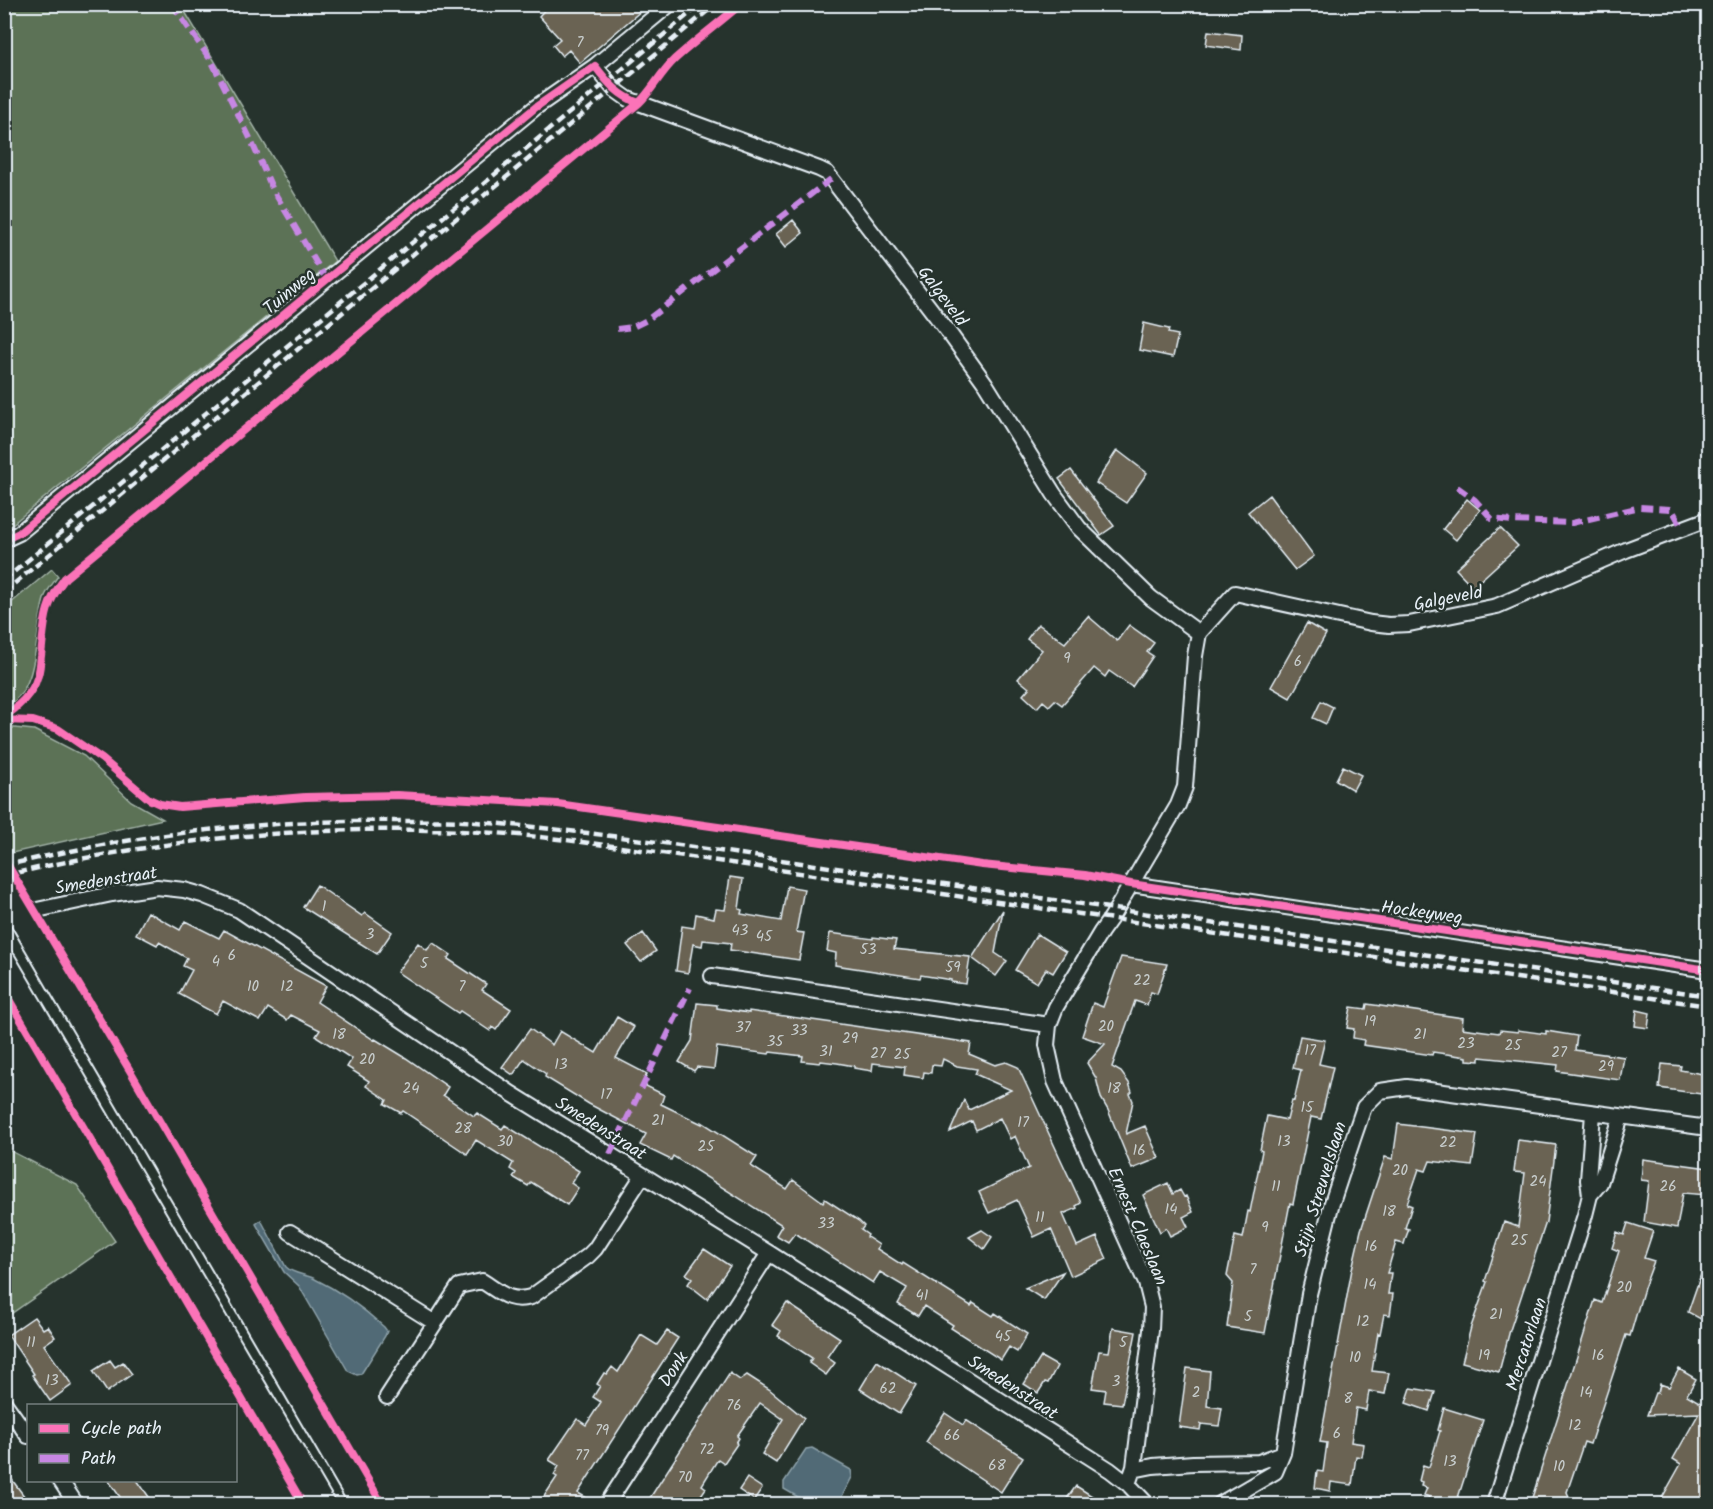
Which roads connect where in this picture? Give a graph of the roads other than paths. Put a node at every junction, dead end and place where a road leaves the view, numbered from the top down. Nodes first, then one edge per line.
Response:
1 (670, 4) edge
2 (595, 66) junction
3 (1708, 519) edge
4 (4, 540) edge
5 (1199, 633) junction
6 (1131, 884) junction
7 (4, 888) edge
8 (5, 917) edge
9 (4, 962) edge
10 (1708, 970) edge
11 (712, 976) dead end
12 (1049, 1025) junction
13 (1593, 1113) junction
14 (1621, 1117) junction
15 (1708, 1128) edge
16 (643, 1175) junction
17 (1590, 1195) junction
18 (290, 1232) dead end
19 (770, 1253) junction
20 (435, 1323) junction
21 (387, 1397) dead end
22 (4, 1402) edge
23 (27, 1435) edge
24 (1282, 1452) junction
25 (1133, 1470) junction
26 (61, 1482) edge
27 (1128, 1484) junction
28 (76, 1504) edge
29 (322, 1504) edge
30 (363, 1504) edge
31 (607, 1504) edge
32 (1147, 1504) edge
33 (1220, 1504) edge
34 (1494, 1504) edge

1 - 2 street, Tuinweg
2 - 4 street, Tuinweg
2 - 5 street, Galgeveld
3 - 5 street, Galgeveld
5 - 6 street
6 - 10 street, Hockeyweg
6 - 12 street, Ernest Claeslaan
7 - 30 highway, bridge
8 - 16 street, Smedenstraat
9 - 29 highway
11 - 12 street
12 - 25 street, Ernest Claeslaan
13 - 14 street, Stijn Streuvelslaan
13 - 17 street, Mercatorlaan
13 - 24 street, Stijn Streuvelslaan
14 - 15 street, Stijn Streuvelslaan
14 - 17 street, Mercatorlaan
16 - 19 street, Smedenstraat
16 - 20 street
17 - 34 street, Mercatorlaan
18 - 20 street
19 - 27 street, Smedenstraat
19 - 31 street, Donk
20 - 21 street
22 - 23 street
24 - 25 street
24 - 33 street, Stijn Streuvelslaan
25 - 27 street, Ernest Claeslaan
26 - 28 street
27 - 32 street, Smedenstraat

